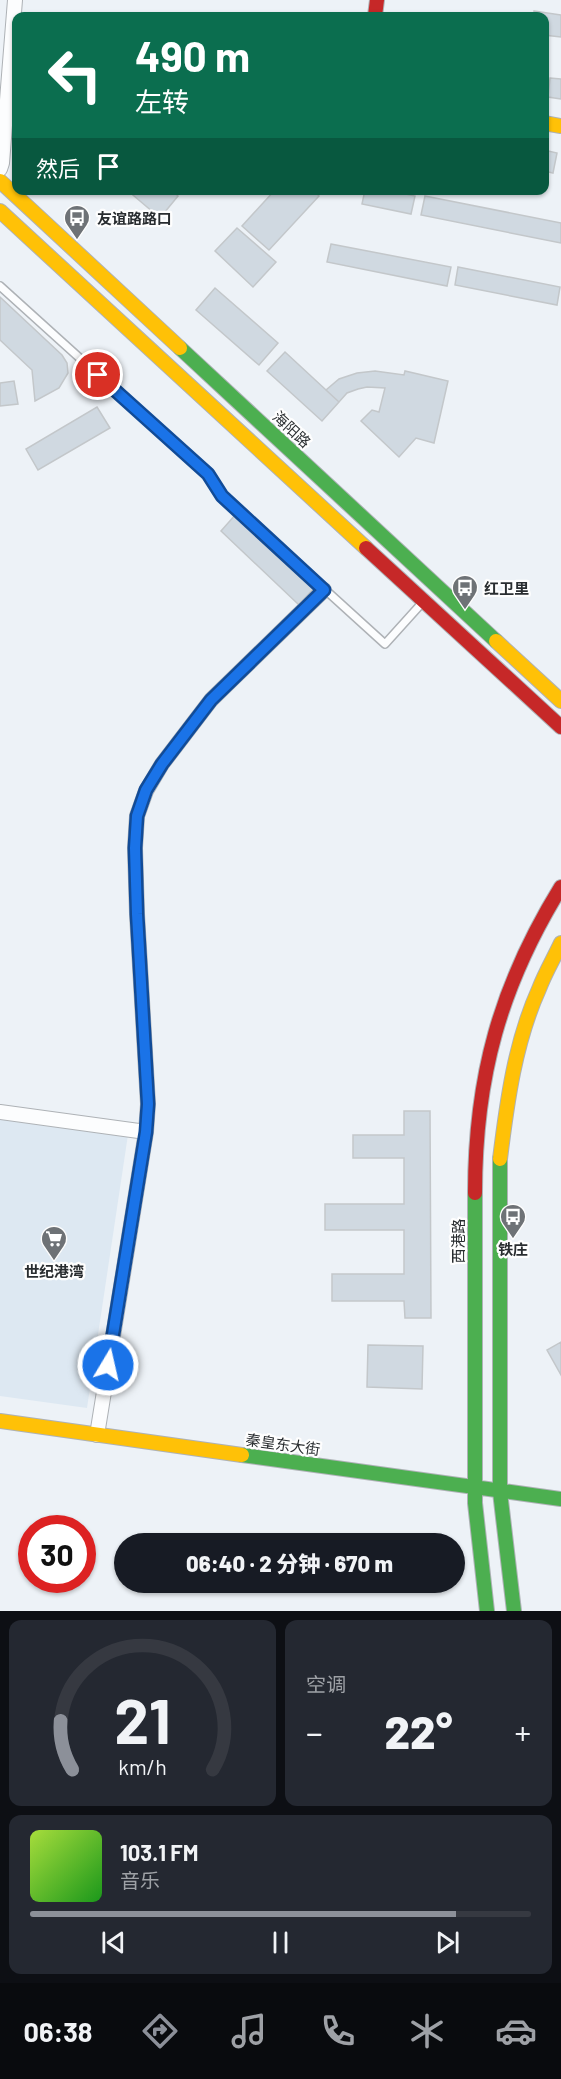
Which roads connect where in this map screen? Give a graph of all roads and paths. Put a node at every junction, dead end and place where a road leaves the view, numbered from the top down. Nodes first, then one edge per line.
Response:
1 (12, 38) edge
2 (0, 169) edge
3 (0, 181) edge
4 (12, 192) edge
5 (15, 195) edge
6 (0, 211) edge
7 (0, 286) edge
8 (324, 590) junction
9 (424, 601) junction
10 (561, 701) edge
11 (561, 728) edge
12 (561, 887) edge
13 (561, 943) edge
14 (0, 1112) edge
15 (146, 1132) junction
16 (0, 1421) edge
17 (97, 1435) junction
18 (476, 1487) junction
19 (500, 1491) junction
20 (561, 1499) edge
21 (468, 1502) junction
22 (508, 1508) junction
23 (487, 1611) edge
24 (514, 1611) edge

1 - 2 street
3 - 4 main road, 海阳路
5 - 10 main road, 海阳路
6 - 9 main road
7 - 8 lane
8 - 9 lane
8 - 15 street
9 - 11 main road
12 - 18 main road, 西港路
13 - 19 main road
14 - 15 street
15 - 17 street
16 - 17 main road, 秦皇东大街
17 - 18 main road, 秦皇东大街
18 - 19 main road, 秦皇东大街
18 - 21 main road, 西港路
19 - 20 main road, 秦皇东大街
19 - 22 main road
21 - 22 main road
21 - 23 main road, 西港路
22 - 24 main road

